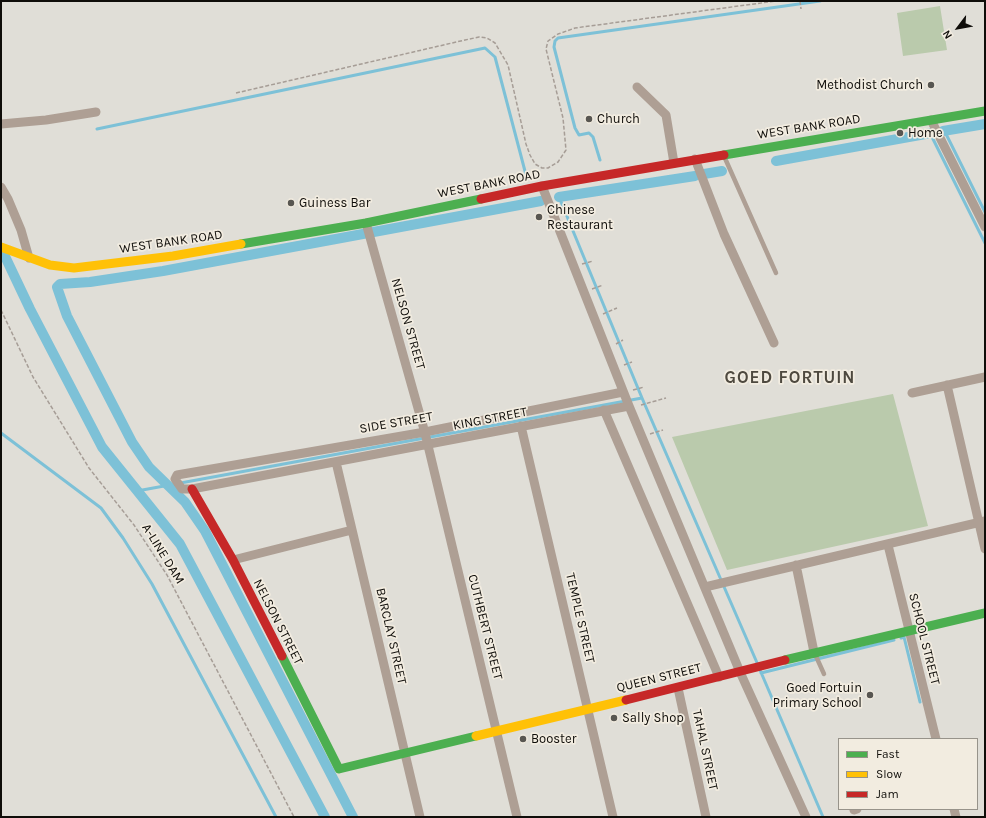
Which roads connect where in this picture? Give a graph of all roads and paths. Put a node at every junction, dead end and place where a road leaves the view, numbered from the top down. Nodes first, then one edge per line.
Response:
1 (776, 1) edge
2 (800, 1) edge
3 (801, 9) dead end
4 (637, 87) dead end
5 (236, 93) dead end
6 (985, 110) edge
7 (96, 112) dead end
8 (931, 120) junction
9 (1, 124) edge
10 (723, 155) junction
11 (695, 159) junction
12 (674, 162) junction
13 (542, 186) junction
14 (1, 188) edge
15 (366, 223) junction
16 (985, 227) edge
17 (1, 247) edge
18 (29, 258) junction
19 (593, 261) dead end
20 (574, 267) junction
21 (776, 273) dead end
22 (603, 285) dead end
23 (584, 292) junction
24 (617, 308) dead end
25 (1, 310) edge
26 (594, 319) junction
27 (623, 340) dead end
28 (774, 343) dead end
29 (616, 344) dead end
30 (632, 362) dead end
31 (624, 365) dead end
32 (985, 377) edge
33 (947, 384) junction
34 (644, 387) dead end
35 (633, 390) dead end
36 (624, 392) junction
37 (912, 393) dead end
38 (666, 398) dead end
39 (641, 405) dead end
40 (629, 406) junction
41 (604, 410) junction
42 (521, 426) junction
43 (663, 430) dead end
44 (650, 434) dead end
45 (426, 438) junction
46 (336, 462) junction
47 (192, 489) junction
48 (982, 522) edge
49 (352, 530) junction
50 (888, 545) junction
51 (985, 549) edge
52 (233, 560) junction
53 (796, 565) junction
54 (705, 587) junction
55 (985, 613) edge
56 (908, 630) junction
57 (815, 654) junction
58 (740, 672) junction
59 (824, 674) dead end
60 (719, 677) junction
61 (678, 688) junction
62 (588, 708) junction
63 (497, 731) junction
64 (936, 738) edge
65 (405, 754) junction
66 (339, 769) joint
67 (294, 817) edge
68 (420, 817) edge
69 (517, 817) edge
70 (613, 817) edge
71 (706, 817) edge
72 (806, 817) edge

1 - 5 path
2 - 3 path
4 - 12 street
6 - 8 main road, WEST BANK ROAD
7 - 9 street
8 - 10 main road, WEST BANK ROAD
8 - 16 street
10 - 11 main road, WEST BANK ROAD
10 - 21 lane
11 - 12 main road, WEST BANK ROAD
11 - 28 street
12 - 13 main road, WEST BANK ROAD
13 - 15 main road, WEST BANK ROAD
13 - 20 street
14 - 18 street
15 - 18 main road, WEST BANK ROAD
15 - 45 street, NELSON STREET
17 - 18 main road, WEST BANK ROAD
19 - 20 path
20 - 23 street
22 - 23 path
23 - 26 street
24 - 26 path
25 - 67 path, A-LINE DAM
26 - 36 street
27 - 29 path
30 - 31 path
32 - 33 street
33 - 37 street
33 - 48 street
34 - 35 path
36 - 40 street
36 - 45 street, SIDE STREET
38 - 39 path
40 - 41 street, KING STREET
40 - 54 street
41 - 42 street, KING STREET
41 - 60 street
42 - 45 street, KING STREET
42 - 62 street, TEMPLE STREET
43 - 44 path
45 - 46 street, KING STREET
45 - 47 street, SIDE STREET
45 - 63 street, CUTHBERT STREET
46 - 47 street, KING STREET
46 - 49 street, BARCLAY STREET
47 - 52 main road, NELSON STREET
48 - 50 street
48 - 51 street
49 - 52 street
49 - 65 street, BARCLAY STREET
50 - 53 street
50 - 56 street, SCHOOL STREET
52 - 66 main road, NELSON STREET
53 - 54 street
53 - 57 street
54 - 58 street
55 - 56 main road, QUEEN STREET
56 - 57 main road, QUEEN STREET
56 - 64 street, SCHOOL STREET
57 - 58 main road, QUEEN STREET
57 - 59 lane
58 - 60 main road, QUEEN STREET
58 - 72 street
60 - 61 main road, QUEEN STREET
61 - 62 main road, QUEEN STREET
61 - 71 street, TAHAL STREET
62 - 63 main road, QUEEN STREET
62 - 70 street, TEMPLE STREET
63 - 65 main road, QUEEN STREET
63 - 69 street, CUTHBERT STREET
65 - 66 main road, QUEEN STREET
65 - 68 street, BARCLAY STREET

